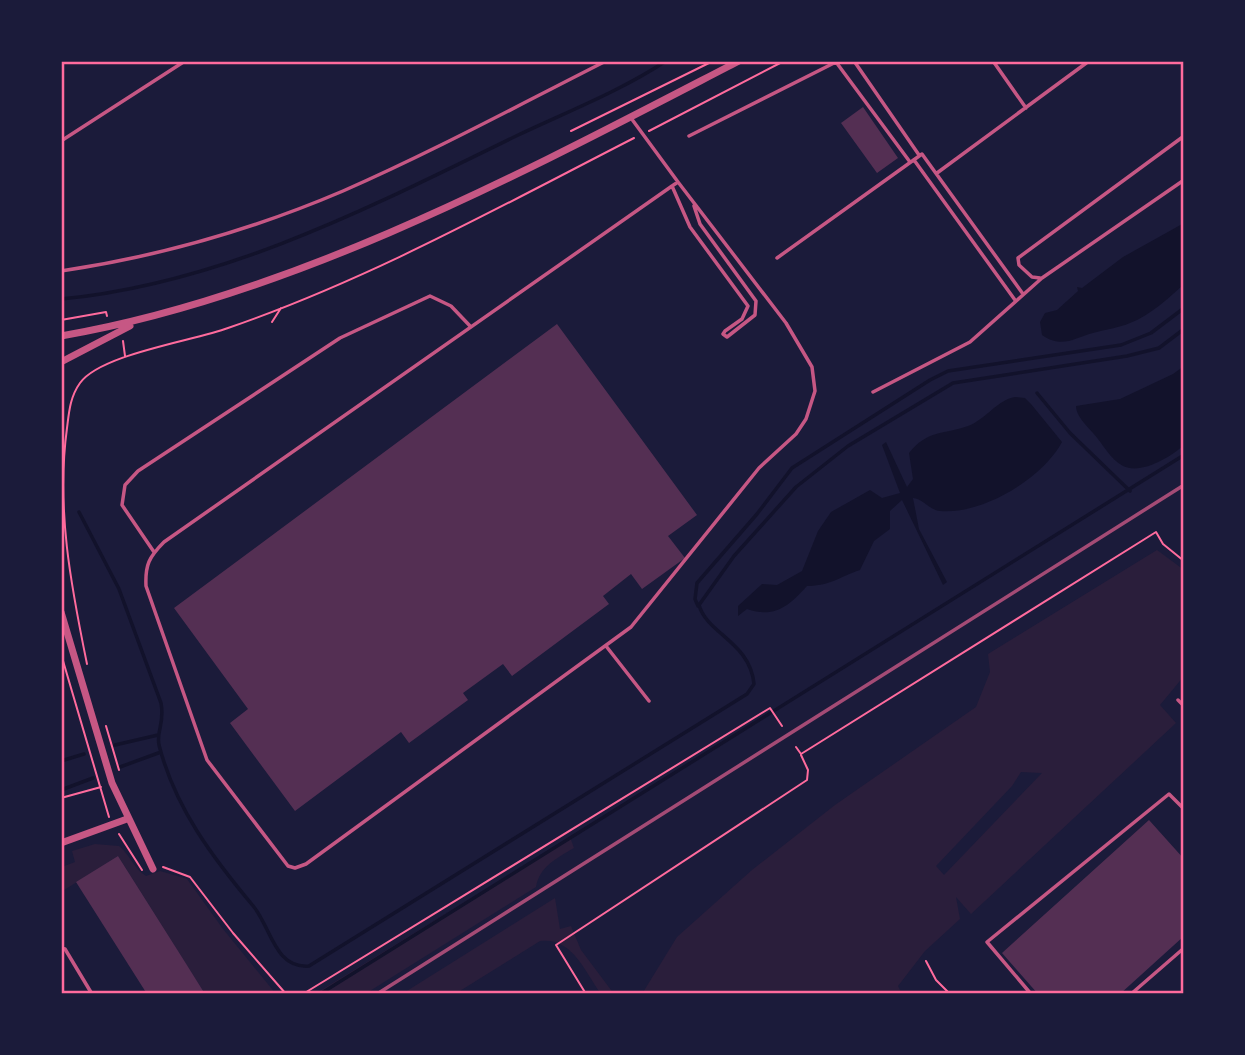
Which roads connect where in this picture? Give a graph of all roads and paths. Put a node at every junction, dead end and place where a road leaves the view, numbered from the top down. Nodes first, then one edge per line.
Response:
1 (185, 61) edge
2 (606, 61) edge
3 (713, 61) edge
4 (739, 61) edge
5 (784, 61) edge
6 (854, 61) edge
7 (993, 61) edge
8 (1089, 61) edge
9 (1026, 108) junction
10 (630, 116) junction
11 (571, 131) dead end
12 (643, 134) junction
13 (689, 136) dead end
14 (1184, 136) edge
15 (61, 141) edge
16 (919, 155) junction
17 (912, 160) junction
18 (937, 173) junction
19 (1184, 180) edge
20 (678, 182) junction
21 (672, 186) junction
22 (692, 201) junction
23 (777, 258) dead end
24 (61, 271) edge
25 (1042, 278) junction
26 (1023, 294) junction
27 (1014, 300) junction
28 (282, 307) junction
29 (144, 320) junction
30 (272, 322) dead end
31 (471, 327) junction
32 (61, 336) edge
33 (61, 362) edge
34 (873, 392) dead end
35 (154, 552) junction
36 (1184, 561) edge
37 (61, 612) edge
38 (606, 646) junction
39 (61, 654) edge
40 (87, 664) dead end
41 (1178, 700) dead end
42 (649, 701) dead end
43 (1184, 706) edge
44 (103, 717) dead end
45 (782, 726) dead end
46 (796, 747) dead end
47 (801, 754) junction
48 (112, 783) junction
49 (102, 787) junction
50 (61, 798) edge
51 (1184, 809) edge
52 (127, 819) junction
53 (113, 824) junction
54 (61, 843) edge
55 (153, 869) junction
56 (61, 948) edge
57 (1184, 948) edge
58 (926, 961) dead end
59 (92, 994) edge
60 (286, 994) edge
61 (303, 994) edge
62 (586, 994) edge
63 (950, 994) edge
64 (1031, 994) edge
65 (1131, 994) edge

1 - 15 lane
2 - 24 lane
3 - 11 path
4 - 10 street
5 - 12 path
6 - 16 lane
7 - 9 lane
8 - 9 lane
9 - 18 lane
10 - 12 lane
10 - 29 street
12 - 20 lane
12 - 28 path
13 - 17 lane
14 - 25 lane
16 - 17 lane
16 - 18 lane
17 - 23 lane
17 - 27 lane
18 - 26 lane
19 - 25 lane
20 - 21 lane
20 - 22 lane
21 - 22 lane
21 - 31 lane
22 - 38 lane
25 - 26 lane
26 - 27 lane
27 - 34 lane
28 - 30 path
28 - 40 path
29 - 32 street
29 - 33 street
31 - 35 lane
31 - 35 lane
35 - 38 lane
36 - 47 path
37 - 48 street
38 - 42 lane
39 - 49 path
41 - 43 lane
44 - 48 path
45 - 61 path
46 - 47 path
47 - 62 path
48 - 52 street
49 - 50 path
49 - 53 path
51 - 64 lane
52 - 53 street
52 - 55 street
53 - 54 street
53 - 55 path
55 - 60 path
56 - 59 lane
57 - 65 lane
58 - 63 path

